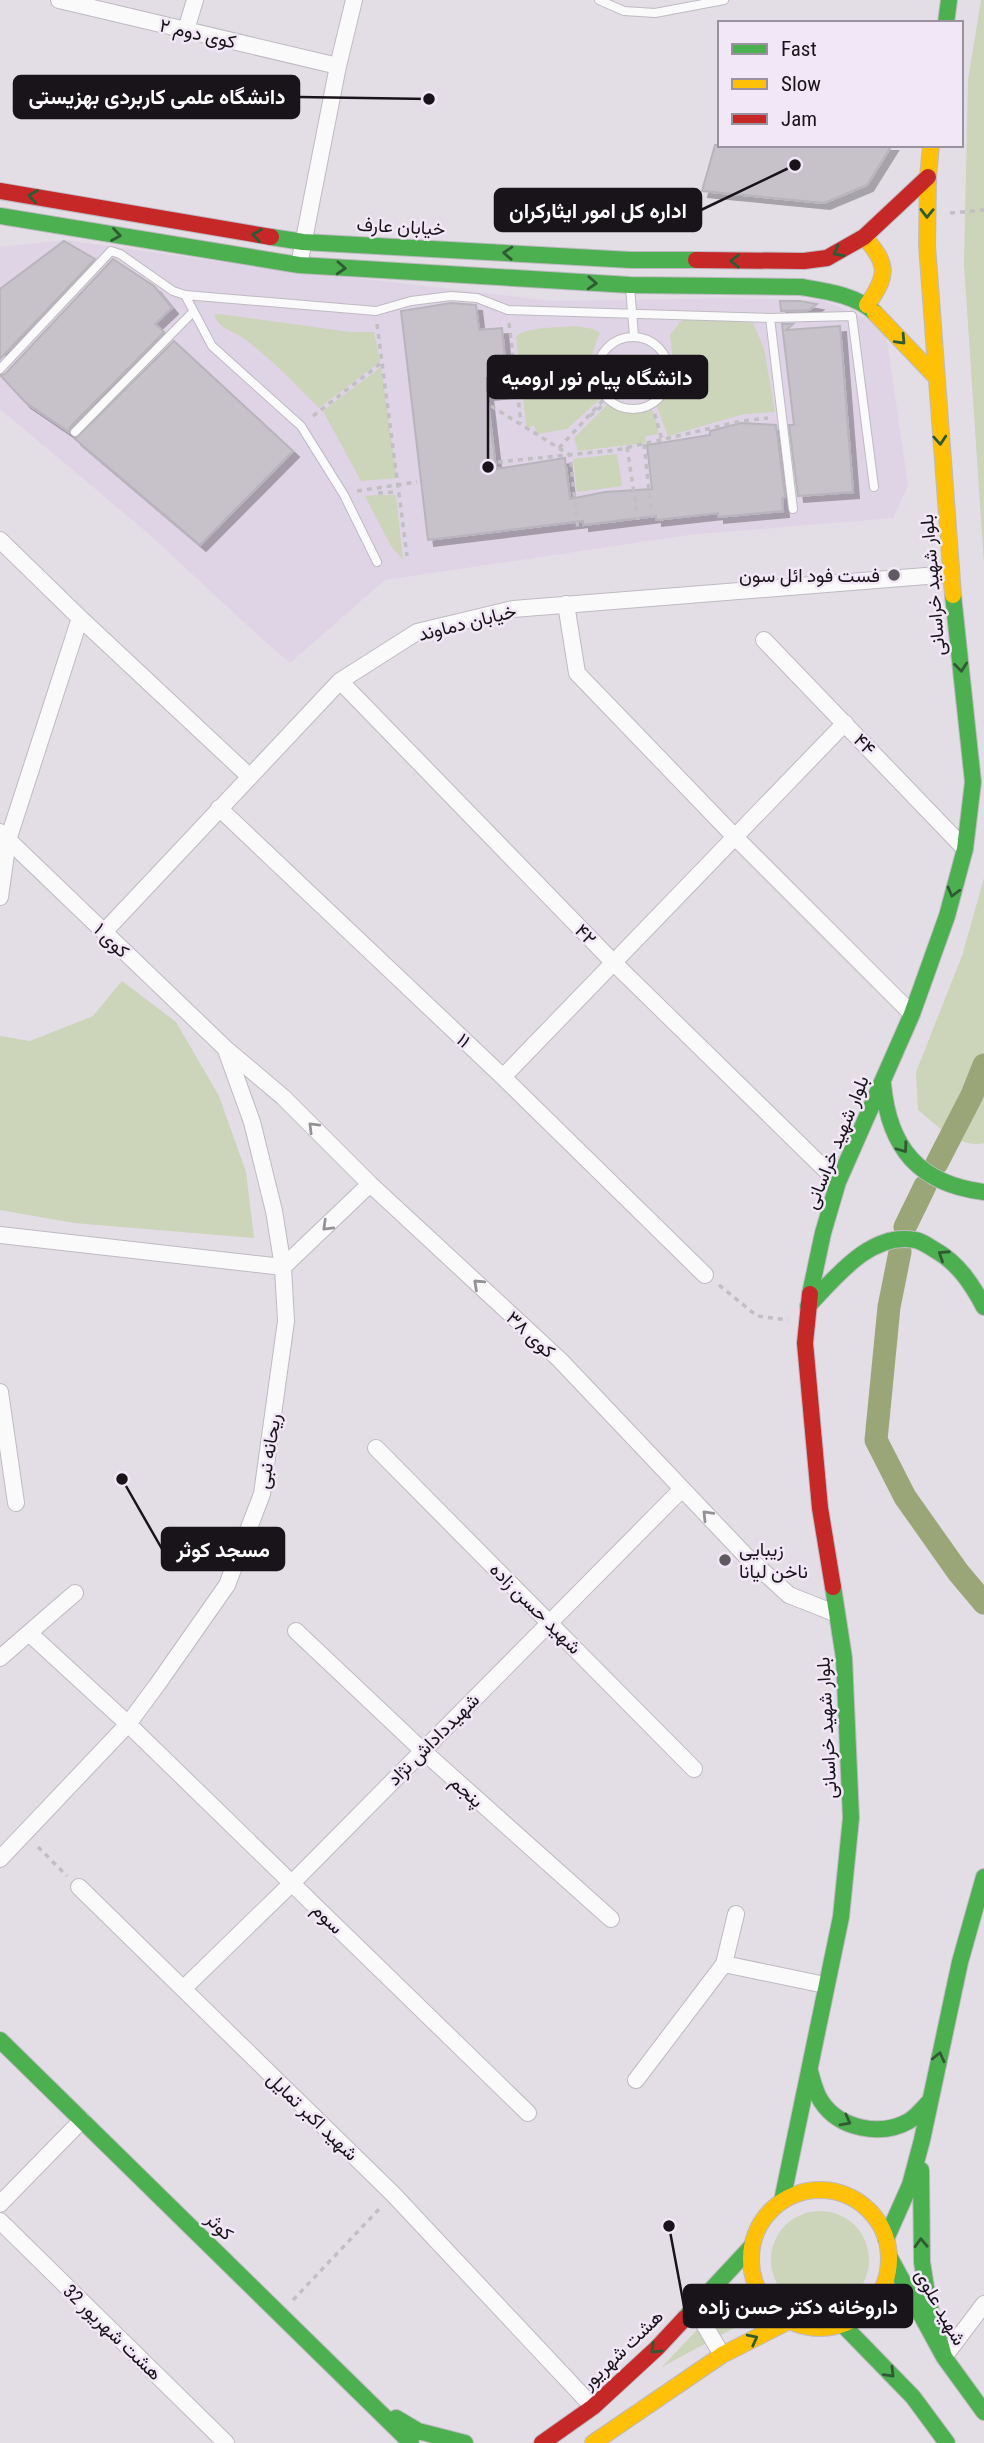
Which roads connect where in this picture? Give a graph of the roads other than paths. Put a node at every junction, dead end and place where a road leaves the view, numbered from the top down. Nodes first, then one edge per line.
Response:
1 (59, 0) edge
2 (195, 0) edge
3 (354, 0) edge
4 (598, 0) edge
5 (724, 0) edge
6 (186, 30) junction
7 (338, 66) junction
8 (932, 147) edge
9 (928, 177) junction
10 (0, 191) edge
11 (0, 216) edge
12 (864, 237) junction
13 (303, 242) junction
14 (299, 265) junction
15 (630, 285) junction
16 (186, 295) junction
17 (867, 304) junction
18 (193, 312) junction
19 (633, 314) junction
20 (770, 318) junction
21 (634, 336) junction
22 (0, 369) edge
23 (936, 377) junction
24 (75, 432) dead end
25 (874, 487) dead end
26 (793, 509) dead end
27 (0, 540) edge
28 (377, 562) dead end
29 (951, 574) junction
30 (566, 604) junction
31 (80, 618) junction
32 (764, 640) dead end
33 (340, 681) junction
34 (845, 723) junction
35 (249, 776) junction
36 (219, 808) junction
37 (4, 836) edge
38 (735, 837) junction
39 (965, 849) junction
40 (0, 897) edge
41 (104, 932) junction
42 (613, 962) junction
43 (912, 1014) junction
44 (225, 1048) junction
45 (503, 1077) junction
46 (883, 1084) junction
47 (838, 1182) junction
48 (370, 1184) junction
49 (984, 1192) edge
50 (0, 1235) edge
51 (283, 1267) junction
52 (705, 1275) road end
53 (984, 1307) edge
54 (808, 1314) junction
55 (0, 1392) edge
56 (376, 1448) dead end
57 (682, 1489) junction
58 (16, 1503) dead end
59 (75, 1594) dead end
60 (837, 1614) junction
61 (549, 1622) junction
62 (296, 1631) dead end
63 (29, 1633) junction
64 (0, 1658) edge
65 (128, 1724) junction
66 (422, 1750) junction
67 (694, 1769) dead end
68 (0, 1859) edge
69 (984, 1877) edge
70 (292, 1883) junction
71 (79, 1887) road end
72 (736, 1914) dead end
73 (611, 1919) dead end
74 (724, 1964) junction
75 (825, 1985) junction
76 (183, 1989) junction
77 (0, 2040) edge
78 (809, 2068) junction
79 (636, 2080) dead end
80 (929, 2102) junction
81 (528, 2113) dead end
82 (82, 2120) junction
83 (922, 2140) junction
84 (782, 2201) junction
85 (0, 2204) edge
86 (0, 2221) edge
87 (886, 2239) junction
88 (752, 2245) junction
89 (889, 2256) junction
90 (984, 2304) edge
91 (694, 2307) junction
92 (789, 2321) junction
93 (842, 2324) junction
94 (722, 2355) junction
95 (944, 2357) junction
96 (593, 2407) junction
97 (380, 2410) junction
98 (984, 2412) edge
99 (544, 2441) edge
100 (226, 2443) edge
101 (389, 2443) edge
102 (411, 2443) edge
103 (465, 2443) edge
104 (522, 2443) edge
105 (593, 2443) edge
106 (947, 2443) edge

1 - 6 street, کوی دوم ۲
2 - 6 street
3 - 7 street
4 - 5 lane
6 - 7 street, کوی دوم ۲
7 - 13 street
8 - 9 main road, بلوار شهید خراسانی
9 - 12 main road, خیابان عارف
9 -> 23 main road, بلوار شهید خراسانی
13 -> 10 main road, خیابان عارف
11 -> 14 main road
12 -> 13 main road, خیابان عارف
12 - 17 main road
13 - 14 street
14 -> 15 main road
15 - 17 main road
15 - 19 lane
16 - 18 lane
16 - 19 lane
16 - 22 lane
17 -> 23 main road
18 - 24 lane
18 - 28 lane
19 - 20 lane
19 - 21 lane
20 - 25 lane
20 - 26 lane
21 - 21 lane
23 -> 29 main road, بلوار شهید خراسانی
27 - 31 street
29 - 30 street, خیابان دماوند
29 -> 39 main road, بلوار شهید خراسانی
30 - 33 street, خیابان دماوند
30 - 38 street
31 - 35 street
31 - 37 street
32 - 34 street, ۴۴
33 - 35 street, خیابان دماوند
33 - 42 street, ۴۲
34 - 38 street
34 - 39 street, ۴۴
35 - 36 street, خیابان دماوند
36 - 41 street, خیابان دماوند
36 - 45 street, ۱۱
37 - 40 street
37 - 41 street, کوی ۱
38 - 42 street
38 - 43 street
39 -> 43 main road, بلوار شهید خراسانی
41 - 44 street, کوی ۱
42 - 45 street
42 - 47 street, ۴۲
43 - 46 main road, بلوار شهید خراسانی
48 -> 44 street, کوی ۳۸
44 - 51 street, ریحانه نبی
45 - 52 street, ۱۱
46 - 47 main road, بلوار شهید خراسانی
46 -> 49 main road
47 - 54 main road, بلوار شهید خراسانی
48 -> 51 street
57 -> 48 street, کوی ۳۸
50 - 51 street
51 - 65 street, ریحانه نبی
53 -> 54 main road
54 - 60 main road, بلوار شهید خراسانی
55 - 58 street
56 - 61 street, شهید حسن زاده
60 -> 57 street, کوی ۳۸
57 - 61 street, شهیدداداش نژاد
59 - 63 street
60 - 75 main road, بلوار شهید خراسانی
61 - 66 street, شهیدداداش نژاد
61 - 67 street, شهید حسن زاده
62 - 66 street, پنجم
63 - 64 street
63 - 65 street, سوم
65 - 68 street, ریحانه نبی
65 - 70 street, سوم
66 - 70 street, شهیدداداش نژاد
66 - 73 street, پنجم
80 -> 69 main road
70 - 76 street, شهیدداداش نژاد
70 - 81 street, سوم
71 - 76 street, شهید اکبر تمایل
72 - 74 street
74 - 75 street
74 - 79 street
75 - 78 main road, بلوار شهید خراسانی
76 - 96 street, شهید اکبر تمایل
77 - 82 main road, کوثر
78 -> 80 main road
78 - 84 main road, بلوار شهید خراسانی
80 - 83 main road
82 - 85 street
82 - 97 main road, کوثر
83 - 87 main road
95 -> 83 main road
84 - 87 main road
84 - 88 main road
86 - 100 street, هشت شهریور 32
87 - 89 main road
88 - 91 main road, هشت شهریور
88 - 92 main road
89 - 93 main road
89 - 95 main road, شهید علوی
90 - 95 street
91 - 94 street
91 -> 96 main road, هشت شهریور
92 - 93 main road
94 -> 92 main road
93 -> 106 main road
94 - 105 main road
95 - 98 main road, شهید علوی
96 - 99 main road, هشت شهریور
97 - 101 main road
97 - 102 main road, کوثر
97 - 103 main road
99 - 104 main road

